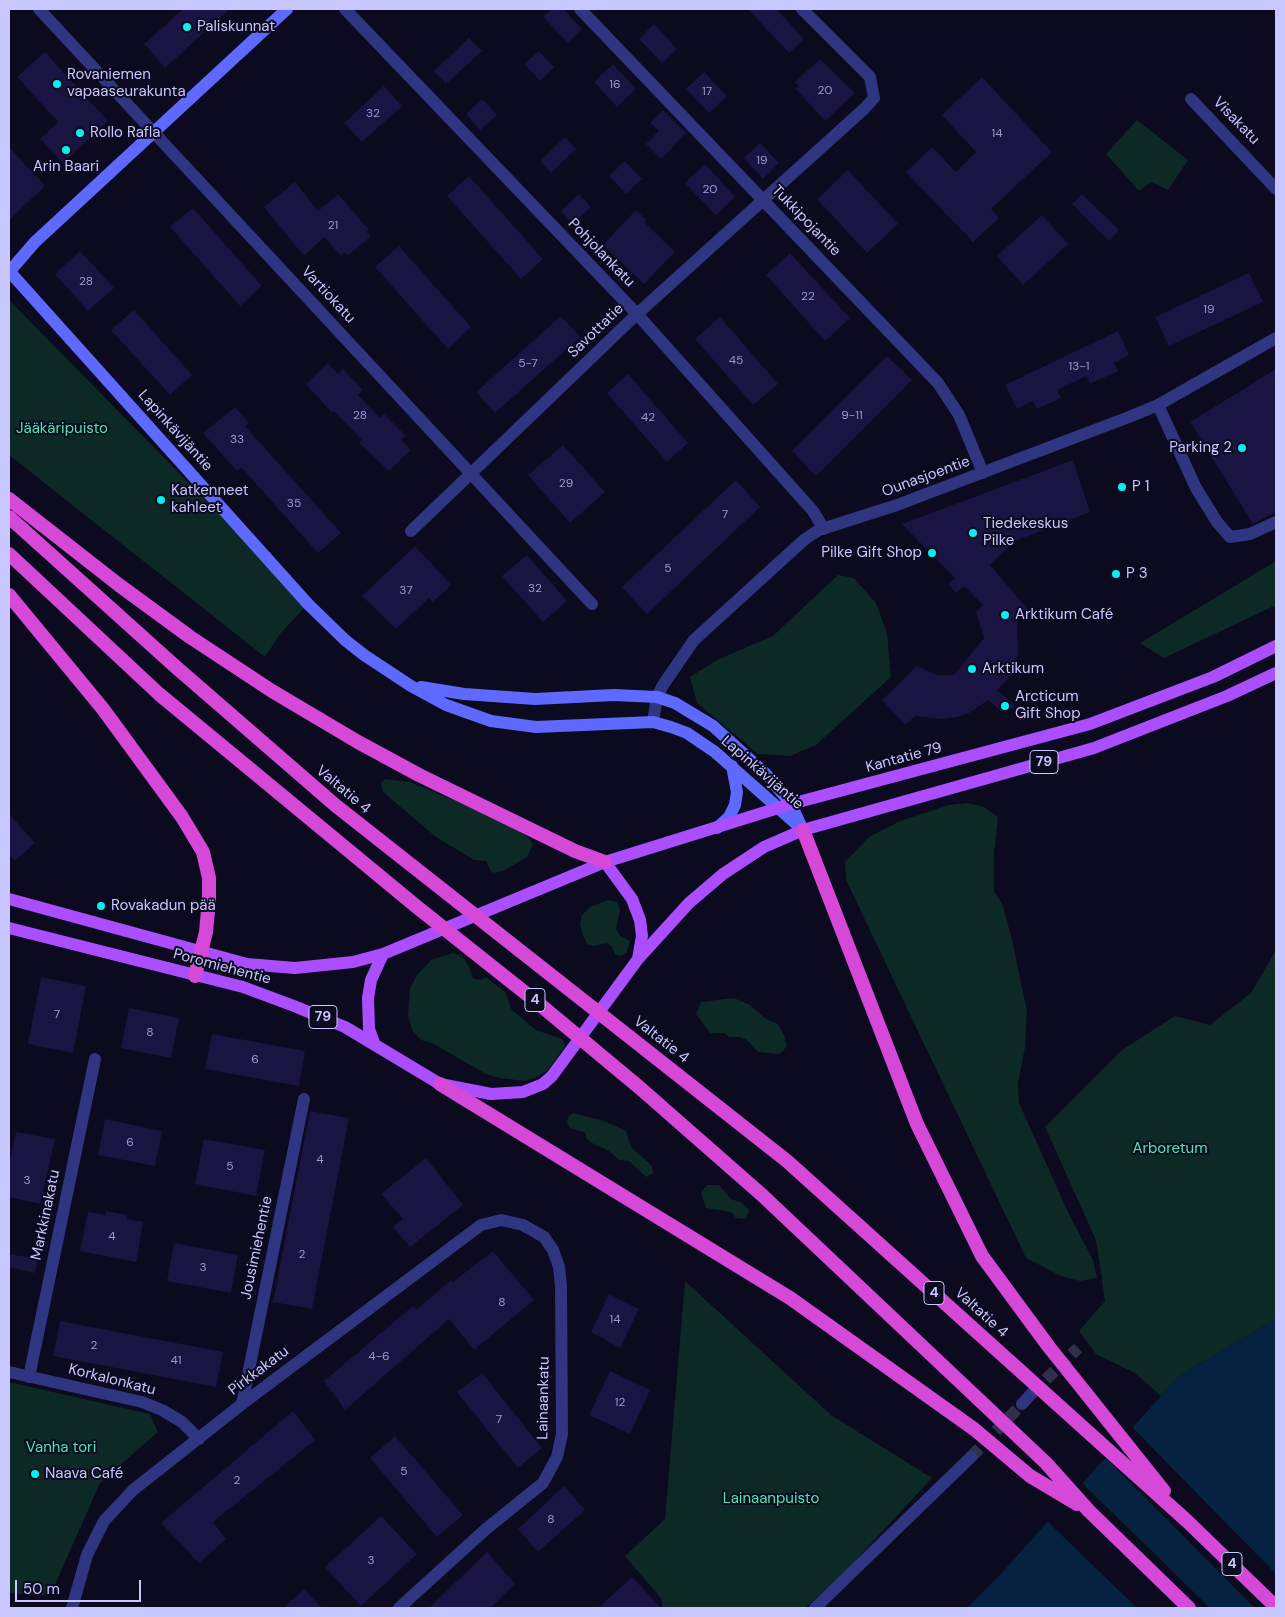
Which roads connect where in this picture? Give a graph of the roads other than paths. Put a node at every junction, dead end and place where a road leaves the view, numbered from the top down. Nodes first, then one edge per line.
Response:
1 (39, 9) edge
2 (287, 9) edge
3 (345, 9) edge
4 (580, 9) edge
5 (802, 9) edge
6 (1191, 99) dead end
7 (154, 132) junction
8 (1276, 189) edge
9 (764, 200) junction
10 (9, 272) edge
11 (637, 314) junction
12 (1276, 338) edge
13 (1158, 405) junction
14 (471, 473) junction
15 (983, 473) junction
16 (9, 499) edge
17 (9, 517) edge
18 (1276, 522) edge
19 (824, 529) junction
20 (410, 531) dead end
21 (9, 554) edge
22 (9, 595) edge
23 (592, 604) dead end
24 (1276, 646) edge
25 (1276, 673) edge
26 (411, 686) junction
27 (657, 697) junction
28 (652, 722) junction
29 (732, 766) junction
30 (791, 804) junction
31 (776, 808) junction
32 (717, 828) junction
33 (803, 830) junction
34 (605, 862) junction
35 (9, 899) edge
36 (9, 928) edge
37 (405, 944) joint
38 (200, 953) junction
39 (383, 954) junction
40 (636, 963) junction
41 (195, 976) junction
42 (374, 1045) junction
43 (95, 1059) dead end
44 (440, 1084) junction
45 (304, 1098) dead end
46 (523, 1225) joint
47 (9, 1372) edge
48 (29, 1376) junction
49 (1033, 1392) tunnel mouth
50 (242, 1404) junction
51 (1022, 1404) tunnel mouth
52 (199, 1439) junction
53 (971, 1457) tunnel mouth
54 (1089, 1511) junction
55 (1187, 1521) junction
56 (1276, 1607) edge
57 (72, 1608) edge
58 (399, 1608) edge
59 (815, 1608) edge
60 (1189, 1608) edge

1 - 7 street, Vartiokatu
2 - 7 main road
3 - 11 street, Pohjolankatu
4 - 9 street, Tukkipojantie
5 - 9 street, Savottatie
6 - 8 street, Visakatu
7 - 10 main road
7 - 14 street, Vartiokatu
9 - 11 street, Savottatie
9 - 15 street, Tukkipojantie
10 - 26 main road, Lapinkävijäntie
11 - 14 street, Savottatie
11 - 19 street, Pohjolankatu
12 - 13 street, Ounasjoentie
13 - 15 street, Ounasjoentie
13 - 18 street
14 - 20 street, Savottatie
14 - 23 street, Vartiokatu
15 - 19 street, Ounasjoentie
16 - 34 highway
17 - 55 highway, Valtatie 4 / 4
19 - 27 street, Ounasjoentie
21 - 54 highway, 4
22 - 38 highway
24 - 30 main road, Kantatie 79 / 79
25 - 33 main road, 79
26 - 27 main road, Lapinkävijäntie
26 - 28 main road, Lapinkävijäntie
27 - 28 street, Ounasjoentie
27 - 30 main road, Lapinkävijäntie
28 - 29 main road, Lapinkävijäntie
29 - 31 main road, Lapinkävijäntie
29 - 32 main road
30 - 31 main road, Kantatie 79 / 79
30 - 33 main road, Lapinkävijäntie
31 - 32 main road, Kantatie 79 / 79
31 - 33 main road, Lapinkävijäntie
32 - 34 main road, Kantatie 79 / 79
33 - 40 main road, 79
33 - 55 highway
34 - 37 main road, Kantatie 79 / 79
34 - 40 main road
35 - 38 main road, Poromiehentie / 79
36 - 41 main road, Poromiehentie / 79
37 - 39 main road, Poromiehentie / 79
38 - 39 main road, Poromiehentie / 79
38 - 41 highway
39 - 42 main road
40 - 44 main road, 79
41 - 42 main road, Poromiehentie / 79
42 - 44 main road, Poromiehentie / 79
43 - 48 street, Markkinakatu
44 - 54 highway
45 - 50 street, Jousimiehentie
46 - 50 street, Pirkkakatu
46 - 58 street, Lainaankatu
47 - 48 street, Korkalonkatu
48 - 52 street, Korkalonkatu
49 - 51 street
50 - 52 street, Pirkkakatu
52 - 57 street, Pirkkakatu
53 - 59 street
54 - 60 highway, 4
55 - 56 highway, Valtatie 4 / 4

